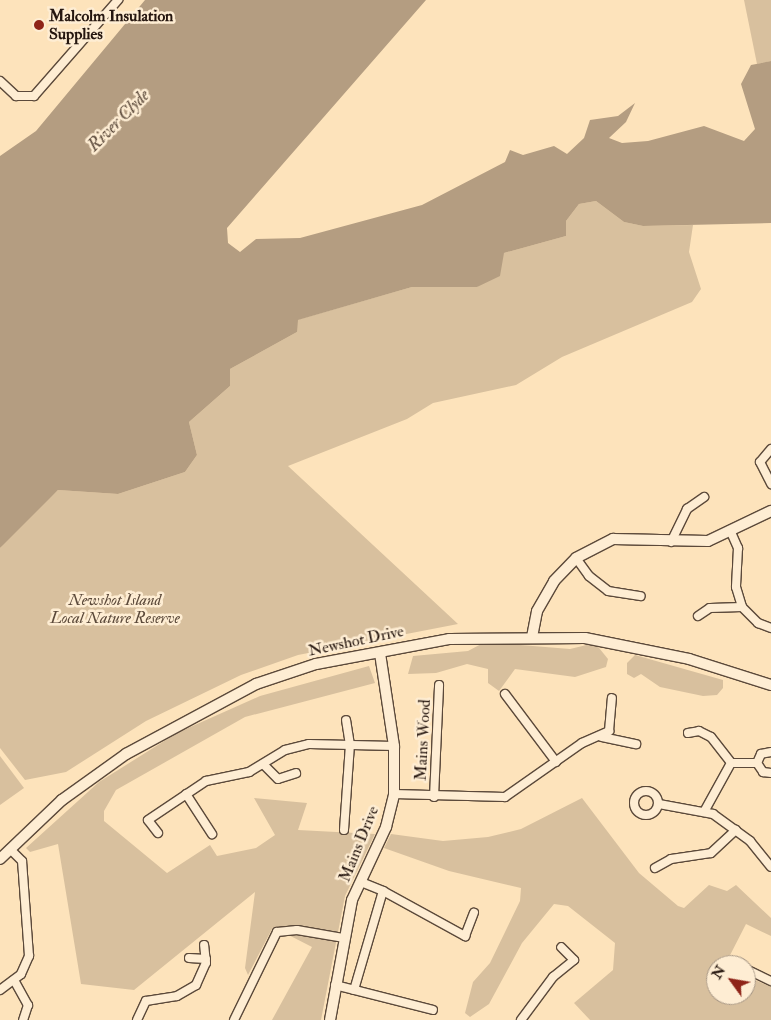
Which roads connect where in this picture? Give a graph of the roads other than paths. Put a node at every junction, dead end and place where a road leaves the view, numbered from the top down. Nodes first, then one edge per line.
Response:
1 (118, 0) edge
2 (0, 82) edge
3 (771, 449) edge
4 (771, 484) edge
5 (704, 497) dead end
6 (771, 511) edge
7 (730, 530) junction
8 (671, 542) junction
9 (576, 558) junction
10 (641, 596) dead end
11 (742, 607) junction
12 (698, 616) dead end
13 (771, 628) edge
14 (532, 637) junction
15 (380, 653) junction
16 (439, 685) dead end
17 (771, 685) edge
18 (505, 694) dead end
19 (612, 698) dead end
20 (346, 720) dead end
21 (688, 733) dead end
22 (602, 738) junction
23 (636, 744) dead end
24 (350, 745) junction
25 (394, 746) junction
26 (771, 752) edge
27 (556, 762) junction
28 (731, 763) junction
29 (757, 763) junction
30 (263, 764) junction
31 (296, 773) dead end
32 (771, 773) edge
33 (186, 794) junction
34 (394, 794) junction
35 (434, 797) junction
36 (659, 804) dead end
37 (704, 812) junction
38 (344, 830) dead end
39 (736, 830) junction
40 (158, 833) dead end
41 (212, 834) dead end
42 (10, 849) junction
43 (0, 859) edge
44 (770, 864) edge
45 (655, 868) dead end
46 (361, 882) junction
47 (383, 891) junction
48 (474, 913) dead end
49 (344, 938) junction
50 (204, 945) dead end
51 (561, 948) dead end
52 (188, 958) dead end
53 (206, 959) junction
54 (756, 974) edge
55 (14, 980) junction
56 (771, 981) edge
57 (335, 985) junction
58 (0, 990) edge
59 (354, 990) junction
60 (433, 1010) dead end
61 (527, 1018) edge
62 (23, 1020) edge
63 (137, 1020) edge
64 (234, 1020) edge
65 (330, 1020) edge

1 - 2 street
3 - 4 street
5 - 8 street
6 - 7 street
7 - 8 street
7 - 11 street
8 - 9 street
9 - 10 street
9 - 14 street
11 - 12 street
11 - 13 street
14 - 15 street, Newshot Drive
14 - 17 street, Newshot Drive
15 - 25 street, Mains Drive
15 - 42 street, Newshot Drive
16 - 35 street, Mains Wood
18 - 27 street
19 - 22 street
20 - 24 street
21 - 28 street
22 - 23 street
22 - 27 street, Mains Wood
24 - 25 street
24 - 30 street
24 - 38 street
25 - 34 street, Mains Drive
26 - 29 street
27 - 35 street, Mains Wood
28 - 29 street
28 - 37 street
29 - 32 street
30 - 31 street
30 - 33 street
33 - 40 street
33 - 41 street
34 - 35 street, Mains Wood
34 - 46 street, Mains Drive
36 - 37 street
37 - 39 street
39 - 44 street
39 - 45 street
42 - 43 street, Newshot Drive
42 - 55 street
46 - 47 street
46 - 49 street, Mains Drive
47 - 48 street
47 - 59 street
49 - 57 street, Mains Drive
49 - 64 street
50 - 53 street
51 - 61 street
52 - 53 street
53 - 63 street
54 - 56 street
55 - 58 street
55 - 62 street
57 - 59 street
57 - 65 street, Mains Drive
59 - 60 street

